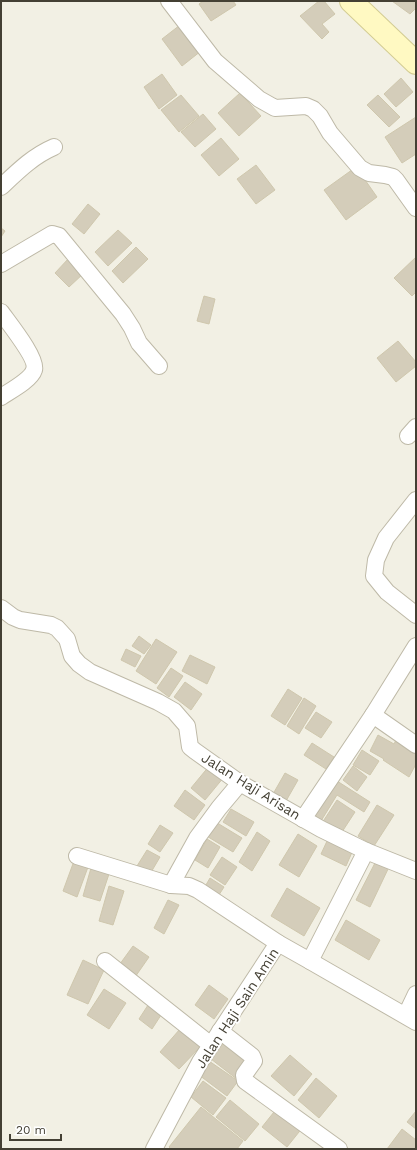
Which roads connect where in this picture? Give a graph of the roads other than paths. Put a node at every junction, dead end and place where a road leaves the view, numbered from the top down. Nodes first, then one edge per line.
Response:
1 (169, 1) edge
2 (359, 3) edge
3 (416, 63) edge
4 (54, 147) dead end
5 (1, 187) edge
6 (416, 208) edge
7 (1, 264) edge
8 (1, 312) edge
9 (159, 366) dead end
10 (1, 397) edge
11 (416, 500) edge
12 (1, 608) edge
13 (416, 615) edge
14 (416, 646) edge
15 (373, 714) junction
16 (416, 745) edge
17 (240, 783) junction
18 (303, 819) junction
19 (366, 851) junction
20 (77, 856) dead end
21 (416, 871) edge
22 (171, 885) junction
23 (278, 943) junction
24 (310, 960) junction
25 (105, 961) dead end
26 (416, 994) edge
27 (411, 1018) edge
28 (216, 1038) junction
29 (154, 1149) edge
30 (339, 1149) edge

1 - 6 street
2 - 3 street
4 - 5 street
7 - 9 street
8 - 10 street
11 - 13 street
12 - 17 street, Jalan Haji Arisan
14 - 15 street
15 - 16 street
15 - 18 street
17 - 18 street, Jalan Haji Arisan
17 - 22 street
18 - 19 street, Jalan Haji Arisan
19 - 21 street, Jalan Haji Arisan
19 - 24 street
20 - 22 street
22 - 23 street
23 - 24 street, Jalan Haji Sain Amin
23 - 28 street, Jalan Haji Sain Amin
24 - 27 street, Jalan Haji Sain Amin
25 - 28 street
26 - 27 street
28 - 29 street, Jalan Haji Sain Amin
28 - 30 street

